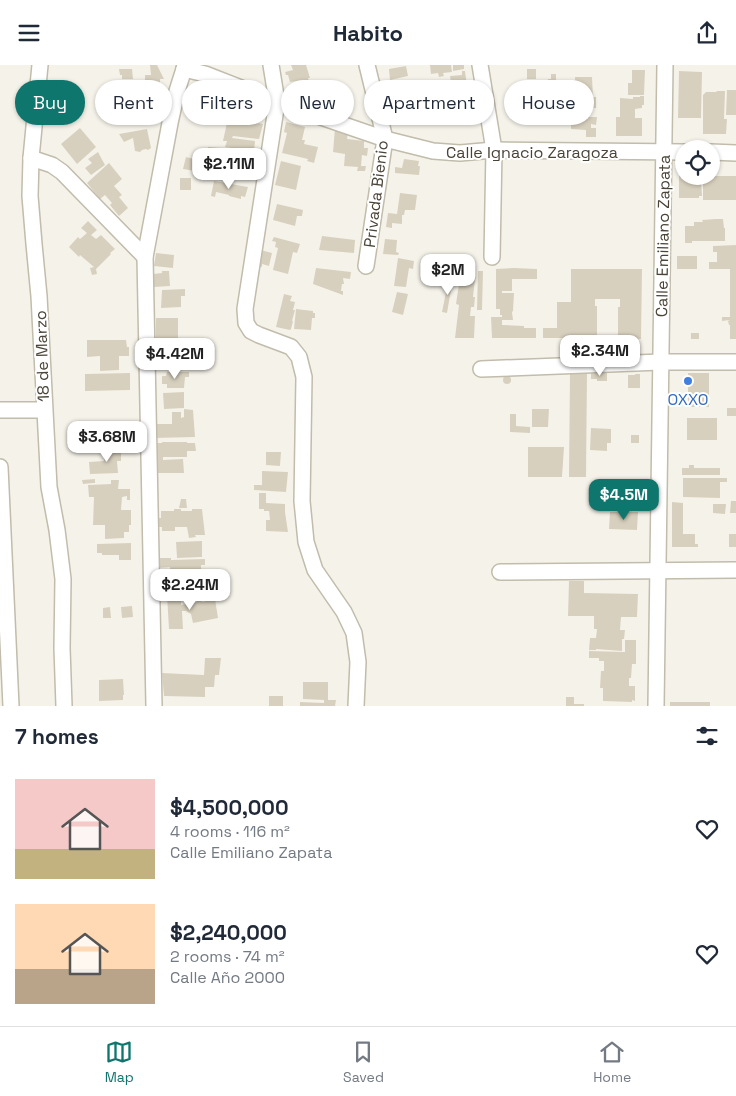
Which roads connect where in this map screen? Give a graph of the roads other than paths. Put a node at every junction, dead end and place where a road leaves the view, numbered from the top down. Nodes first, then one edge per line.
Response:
1 (40, 65) edge
2 (271, 65) edge
3 (367, 65) edge
4 (480, 65) edge
5 (665, 65) edge
6 (183, 67) edge
7 (277, 102) junction
8 (386, 139) junction
9 (494, 151) junction
10 (664, 152) junction
11 (675, 152) edge
12 (720, 153) edge
13 (736, 153) edge
14 (31, 158) junction
15 (145, 257) junction
16 (492, 257) dead end
17 (366, 266) dead end
18 (661, 362) junction
19 (736, 362) edge
20 (481, 369) dead end
21 (44, 410) junction
22 (0, 411) edge
23 (0, 467) edge
24 (1, 529) edge
25 (658, 570) junction
26 (736, 570) edge
27 (500, 572) dead end
28 (4, 643) edge
29 (10, 706) edge
30 (64, 706) edge
31 (154, 706) edge
32 (356, 706) edge
33 (656, 706) edge

1 - 14 street, 18 de Marzo
2 - 7 street
3 - 8 street, Privada Bienio
4 - 9 street
5 - 10 street, Calle Emiliano Zapata
6 - 7 street, Calle Ignacio Zaragoza
6 - 15 street
7 - 8 street, Calle Ignacio Zaragoza
7 - 32 street
8 - 9 street, Calle Ignacio Zaragoza
8 - 17 street, Privada Bienio
9 - 10 street, Calle Ignacio Zaragoza
9 - 16 street
10 - 11 street, Calle Ignacio Zaragoza
10 - 18 street, Calle Emiliano Zapata
12 - 13 street
14 - 15 street
14 - 21 street, 18 de Marzo
15 - 31 street
18 - 19 street
18 - 20 street
18 - 25 street, Calle Emiliano Zapata
21 - 22 street
21 - 30 street, 18 de Marzo
23 - 24 street
24 - 28 street
25 - 26 street
25 - 27 street
25 - 33 street, Calle Emiliano Zapata
28 - 29 street

